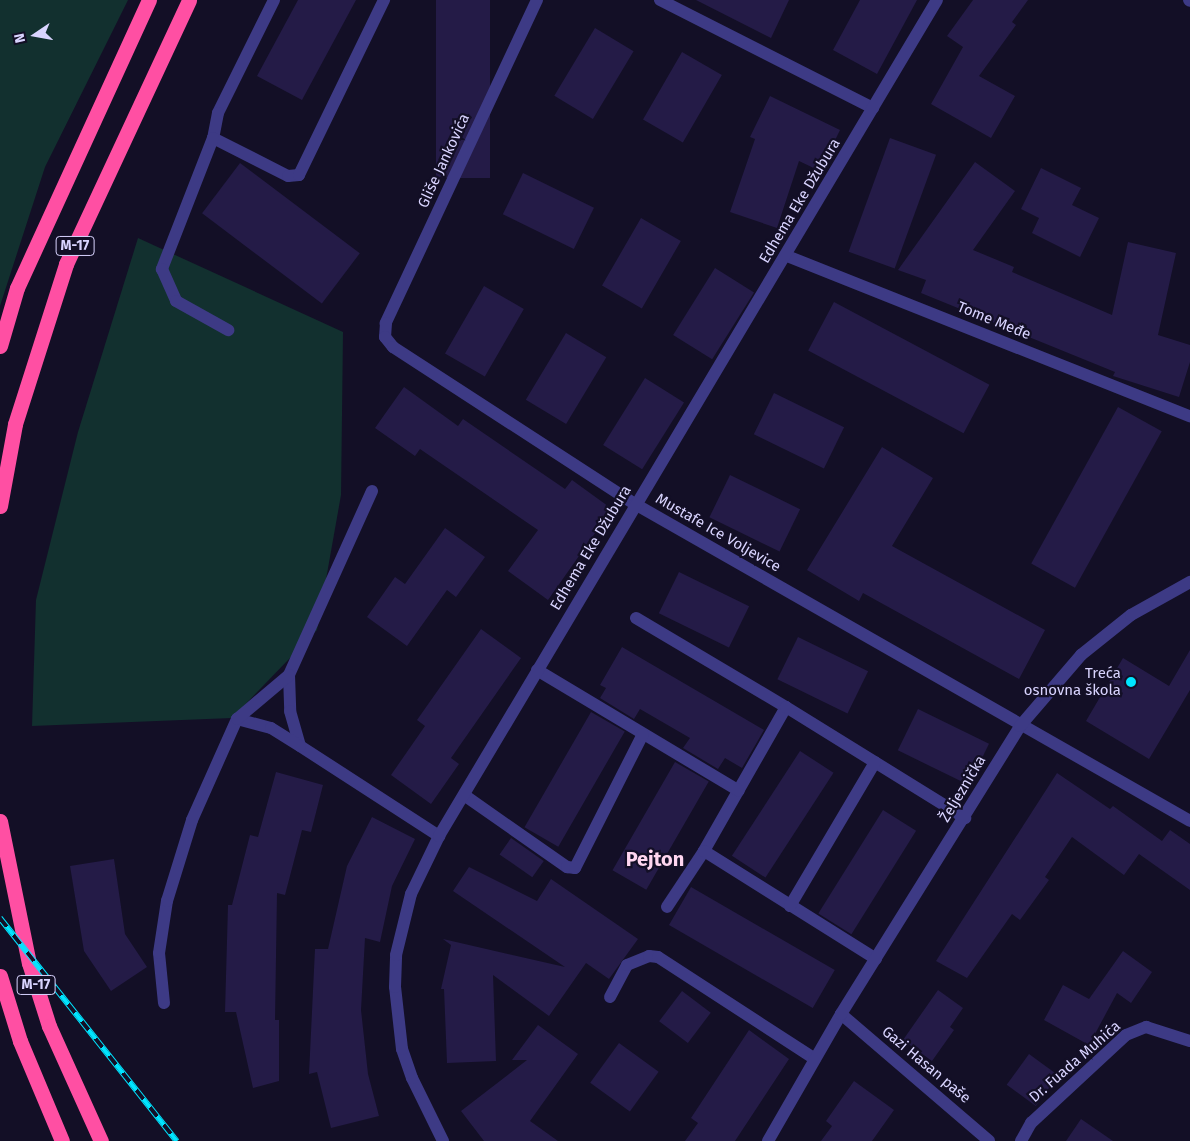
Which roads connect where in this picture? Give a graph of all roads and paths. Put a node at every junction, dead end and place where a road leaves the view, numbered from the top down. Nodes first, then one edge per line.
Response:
1 (149, 0) edge
2 (189, 0) edge
3 (274, 0) edge
4 (384, 0) edge
5 (538, 0) edge
6 (660, 0) edge
7 (937, 0) edge
8 (873, 108) junction
9 (213, 138) junction
10 (787, 256) junction
11 (228, 330) dead end
12 (385, 337) joint
13 (0, 346) edge
14 (1190, 416) edge
15 (372, 491) dead end
16 (635, 504) junction
17 (0, 506) edge
18 (1190, 582) edge
19 (636, 618) dead end
20 (537, 670) junction
21 (289, 675) junction
22 (786, 707) junction
23 (237, 719) junction
24 (1020, 726) junction
25 (643, 734) junction
26 (300, 746) junction
27 (875, 762) junction
28 (739, 790) junction
29 (464, 795) junction
30 (965, 818) junction
31 (0, 821) edge
32 (1190, 821) edge
33 (440, 836) junction
34 (704, 850) junction
35 (790, 906) junction
36 (667, 907) dead end
37 (876, 959) junction
38 (0, 976) edge
39 (610, 997) dead end
40 (164, 1003) dead end
41 (841, 1014) junction
42 (1190, 1041) edge
43 (815, 1059) junction
44 (62, 1141) edge
45 (100, 1141) edge
46 (443, 1141) edge
47 (768, 1141) edge
48 (989, 1141) edge
49 (1020, 1141) edge

1 - 13 highway, M-17
2 - 17 highway, M-17
3 - 9 street
4 - 9 street
5 - 12 street, Gliše Jankovića
6 - 8 street
7 - 8 street, Edhema Eke Džubura
8 - 10 street, Edhema Eke Džubura
9 - 11 street
10 - 14 street, Tome Međe
10 - 16 street, Edhema Eke Džubura
12 - 16 street, Mustafe Ice Voljevice
15 - 21 street
16 - 20 street, Edhema Eke Džubura
16 - 24 street, Mustafe Ice Voljevice
18 - 24 street, Željeznička
19 - 22 street
20 - 25 street
20 - 29 street, Edhema Eke Džubura
21 - 23 street
21 - 26 street
22 - 27 street
22 - 28 street
23 - 26 street
23 - 40 street
24 - 30 street, Željeznička
24 - 32 street, Mustafe Ice Voljevice
25 - 28 street
25 - 29 street
26 - 33 street
27 - 30 street
27 - 35 street
28 - 34 street
29 - 33 street, Edhema Eke Džubura
30 - 37 street, Željeznička
31 - 45 highway, M-17
33 - 46 street, Edhema Eke Džubura
34 - 35 street
34 - 36 street
35 - 37 street
37 - 41 street, Željeznička
38 - 44 highway, M-17
39 - 43 street
41 - 43 street, Željeznička
41 - 48 street, Gazi Hasan paše
42 - 49 street, Dr. Fuada Muhića
43 - 47 street, Željeznička

